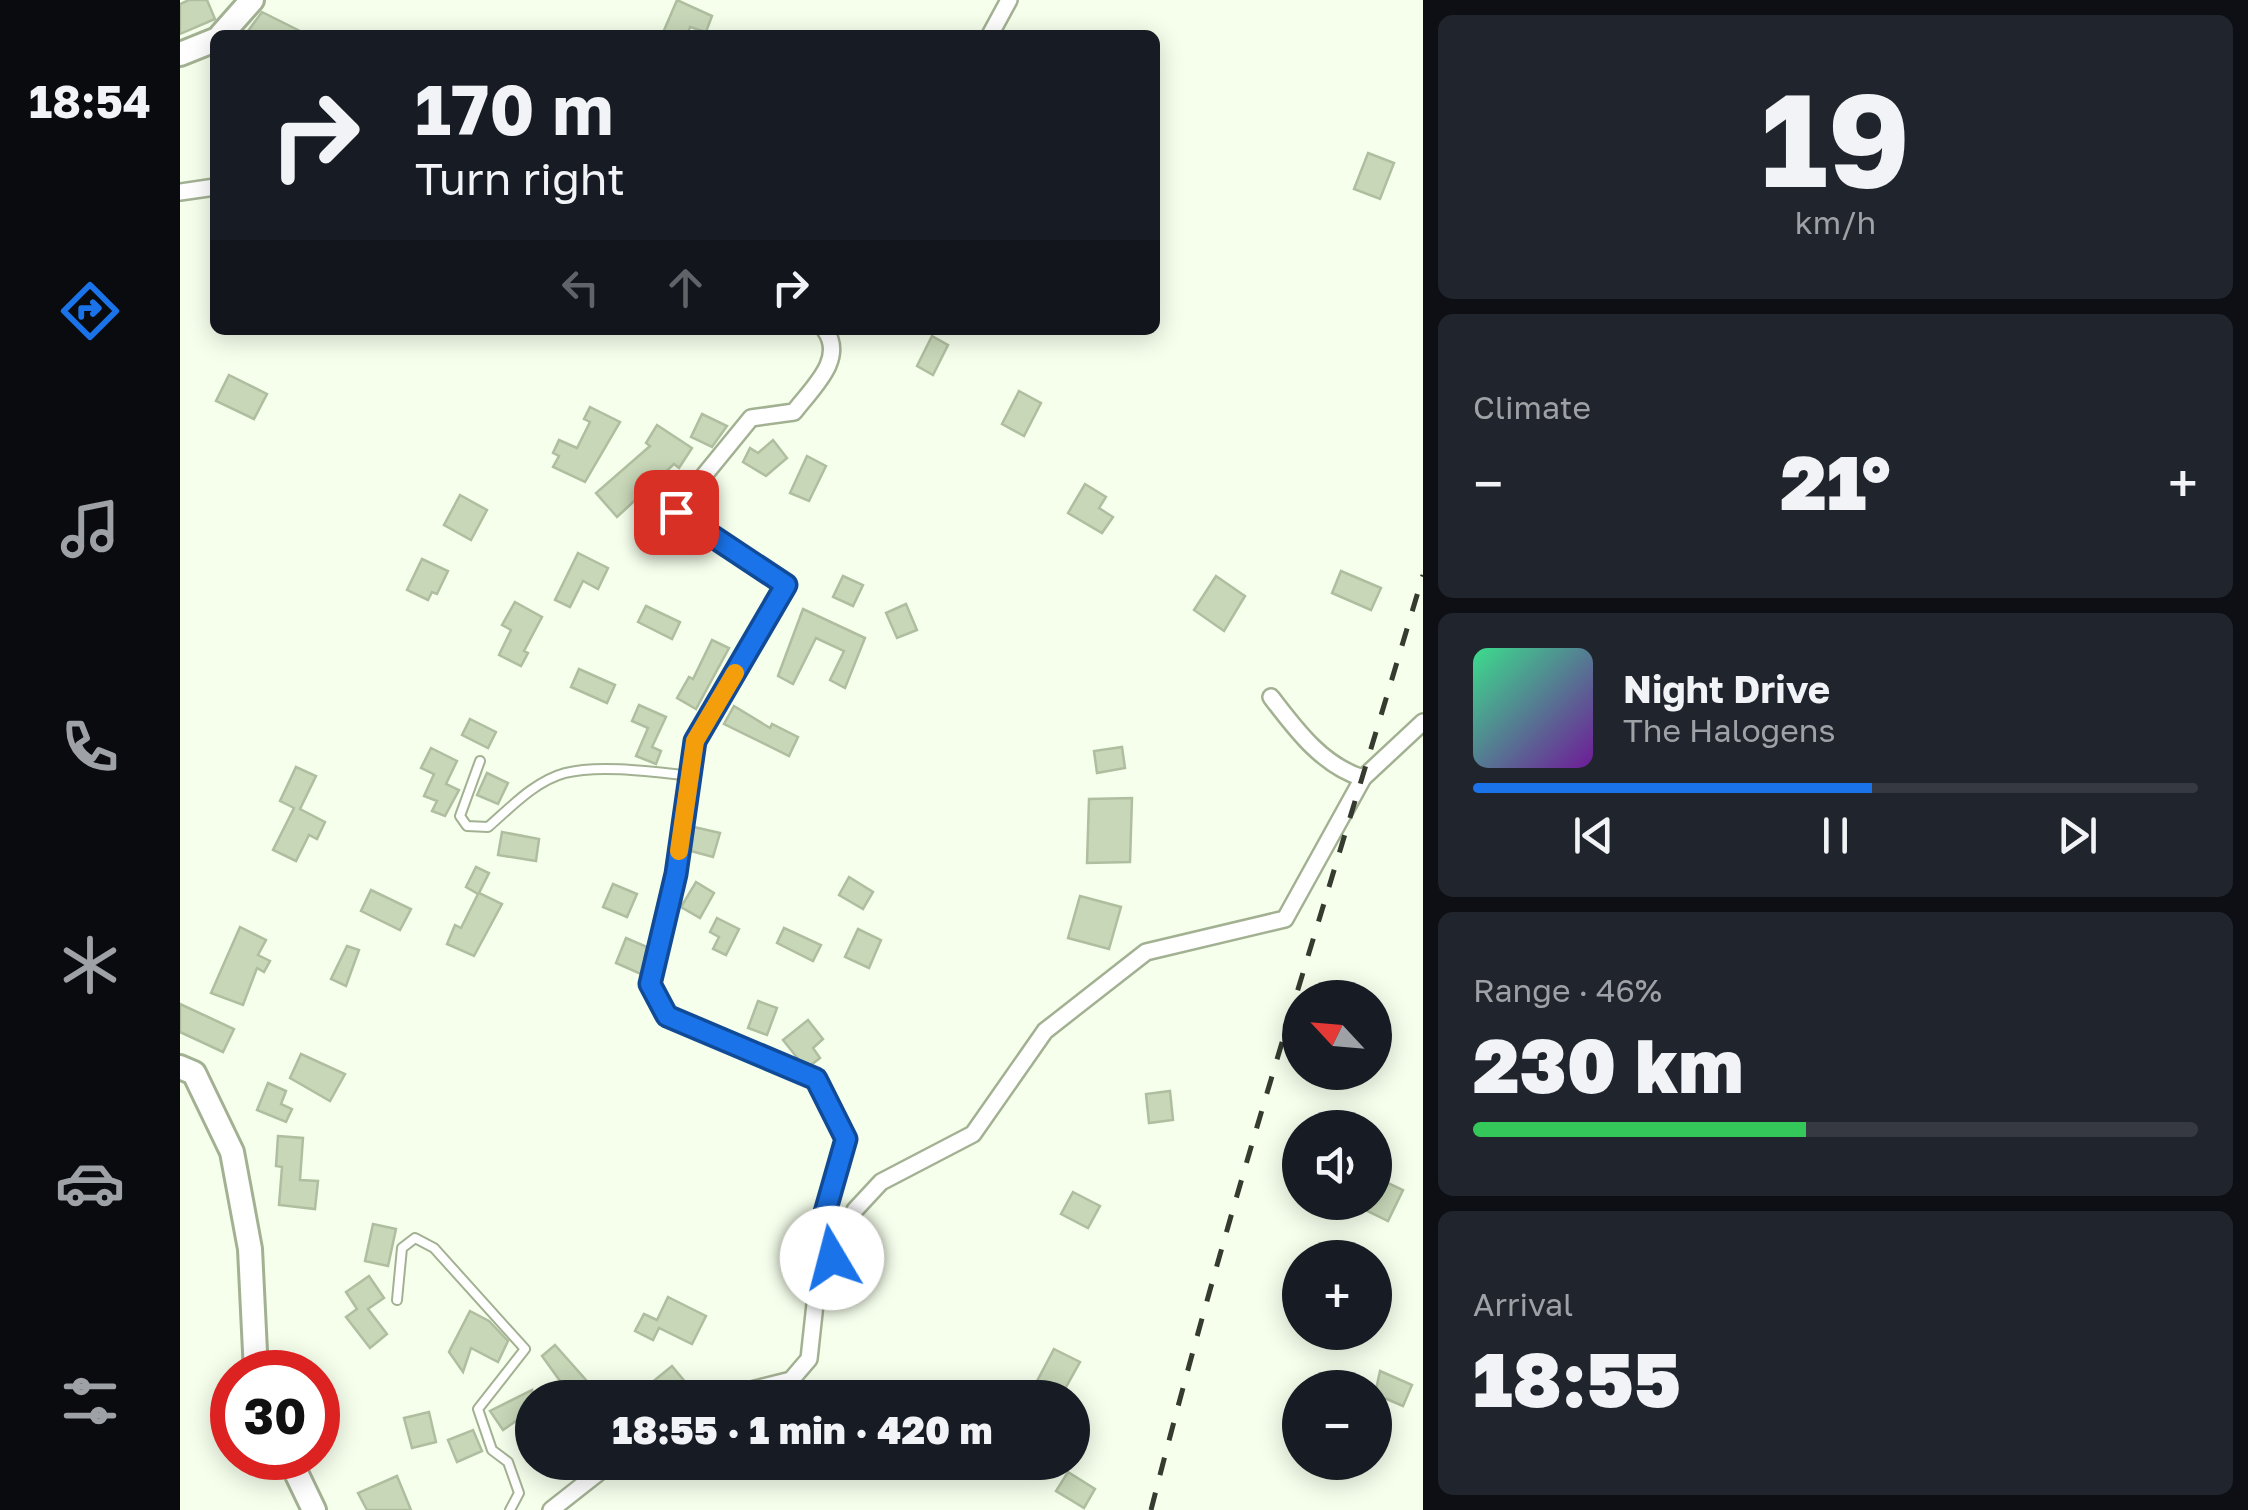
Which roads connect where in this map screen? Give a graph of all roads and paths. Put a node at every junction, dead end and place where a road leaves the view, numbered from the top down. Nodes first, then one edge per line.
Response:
1 (252, 0) edge
2 (1009, 0) edge
3 (224, 30) edge
4 (993, 30) edge
5 (210, 41) edge
6 (180, 54) edge
7 (210, 188) edge
8 (180, 192) edge
9 (829, 335) edge
10 (1271, 698) dead end
11 (1423, 722) edge
12 (480, 761) dead end
13 (691, 776) junction
14 (1363, 778) junction
15 (180, 1066) edge
16 (832, 1258) junction
17 (396, 1300) dead end
18 (255, 1350) edge
19 (791, 1380) edge
20 (300, 1480) edge
21 (589, 1480) edge
22 (314, 1510) edge
23 (510, 1510) edge
24 (550, 1510) edge

1 - 3 main road
2 - 4 street
5 - 6 main road
7 - 8 street
9 - 13 street
10 - 14 street
11 - 14 street
12 - 13 lane
13 - 16 street
14 - 16 street
15 - 18 main road
16 - 19 street
17 - 23 lane
20 - 22 main road
21 - 24 street

